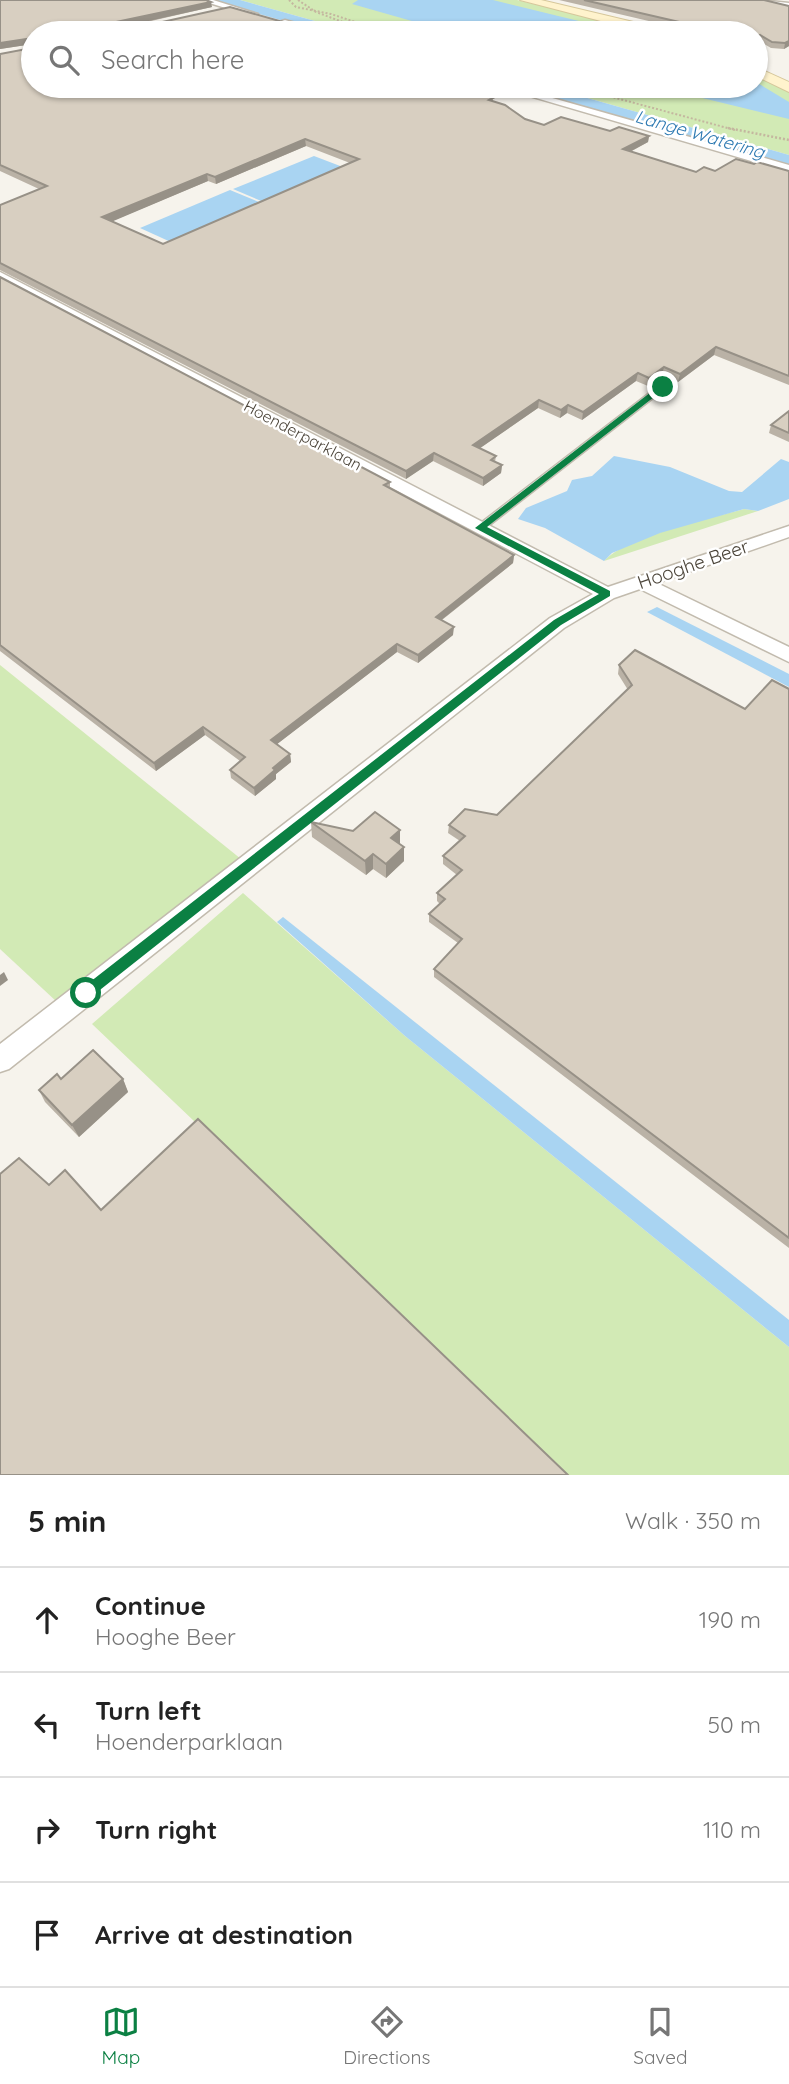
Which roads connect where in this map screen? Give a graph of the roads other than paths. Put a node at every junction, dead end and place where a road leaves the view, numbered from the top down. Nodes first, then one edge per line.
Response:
1 (204, 0) edge
2 (526, 0) edge
3 (763, 0) edge
4 (789, 6) edge
5 (231, 8) junction
6 (213, 13) edge
7 (277, 21) edge
8 (613, 21) edge
9 (768, 77) edge
10 (789, 88) edge
11 (542, 98) edge
12 (789, 169) edge
13 (0, 276) edge
14 (663, 387) dead end
15 (480, 528) junction
16 (789, 531) edge
17 (640, 582) junction
18 (607, 594) junction
19 (789, 655) edge
20 (0, 1060) edge

1 - 5 street
2 - 8 street
3 - 4 street
5 - 6 street
5 - 7 street
9 - 10 street
11 - 12 street
13 - 15 street, Hoenderparklaan
14 - 15 lane
15 - 18 street, Hoenderparklaan
16 - 17 street, Hooghe Beer
17 - 18 street, Hooghe Beer
17 - 19 street
18 - 20 street, Hooghe Beer

